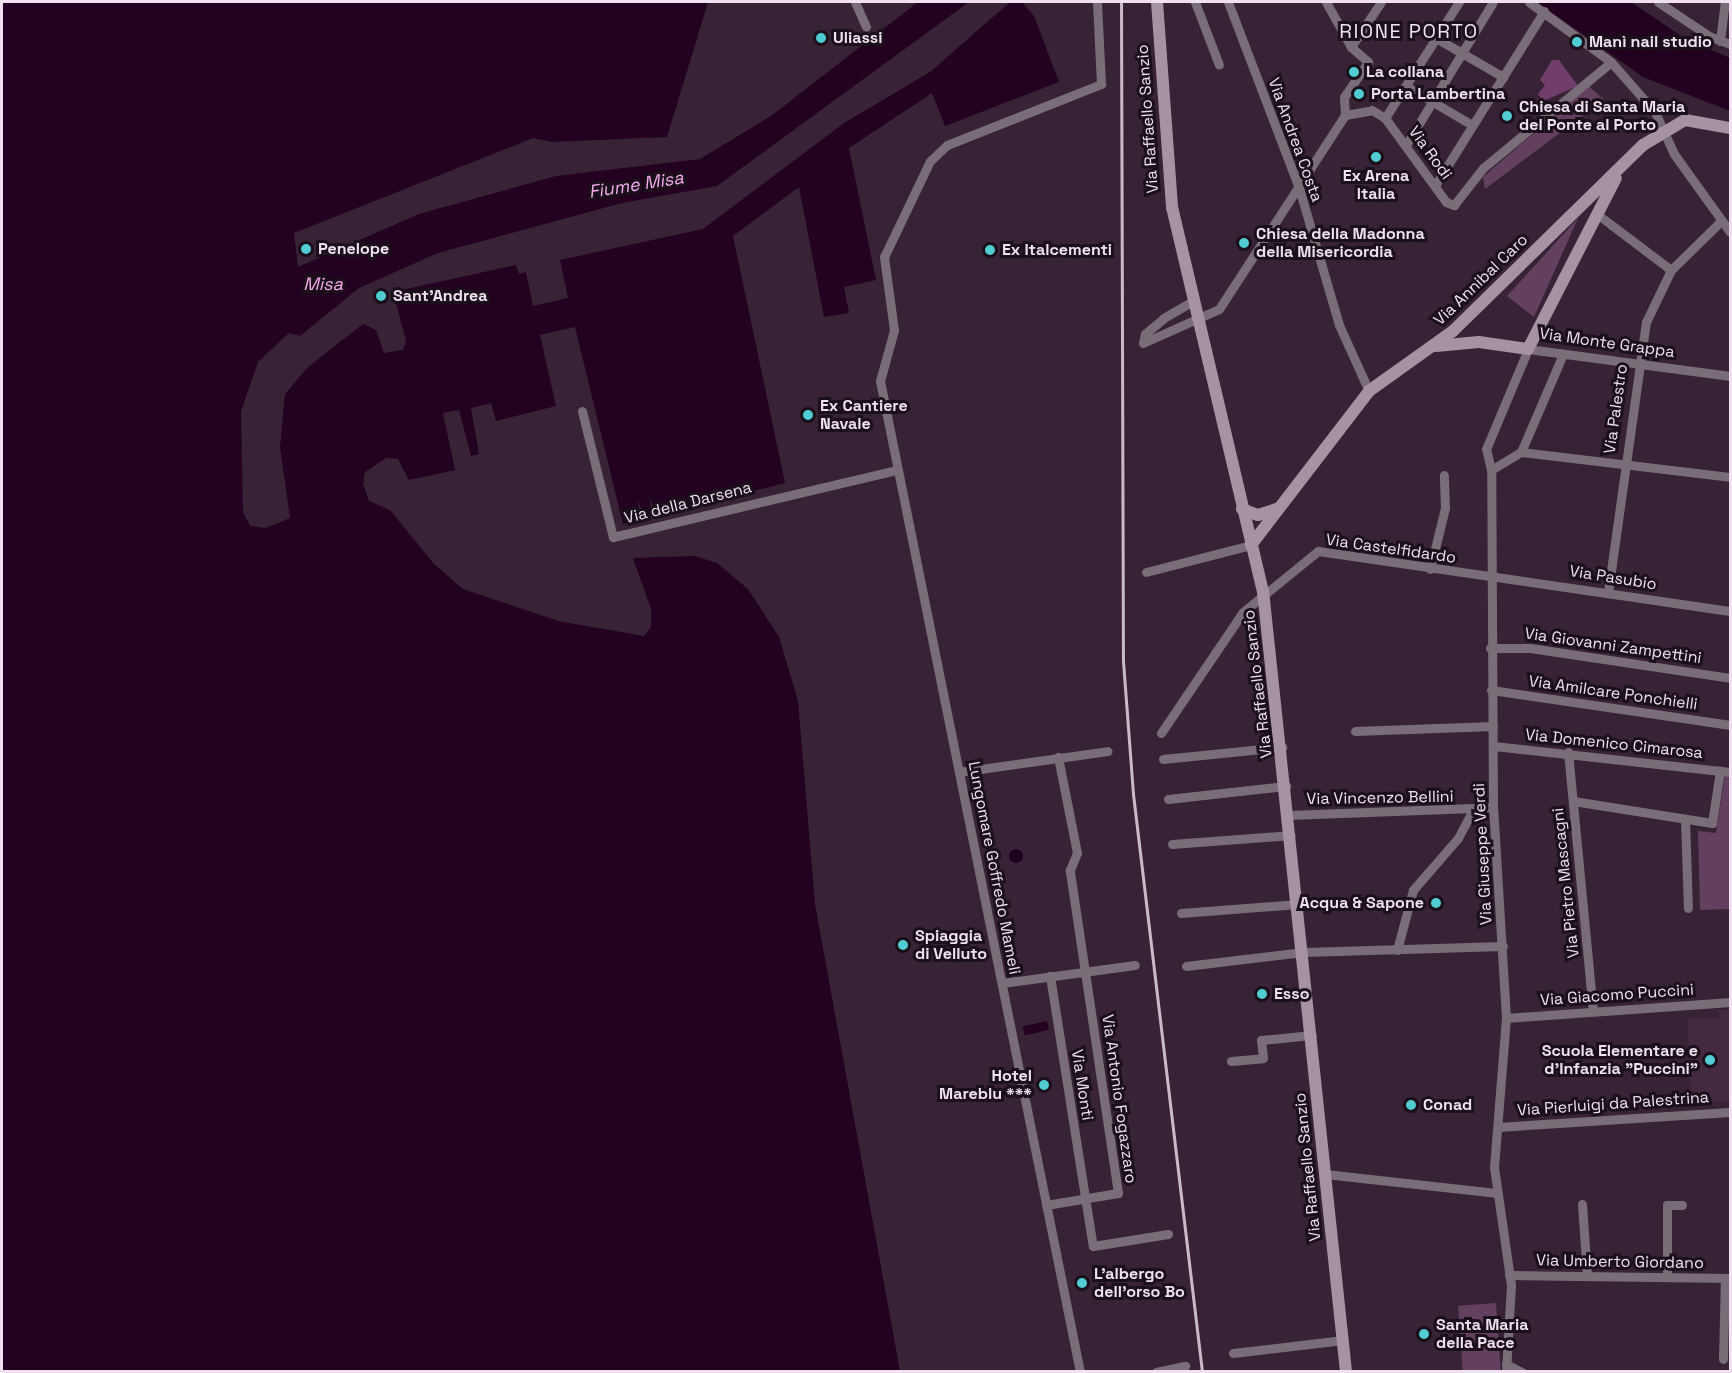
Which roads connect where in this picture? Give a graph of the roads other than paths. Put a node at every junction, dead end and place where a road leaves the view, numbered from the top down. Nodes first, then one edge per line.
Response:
1 (855, 2) edge
2 (1097, 2) edge
3 (1157, 2) edge
4 (1197, 2) edge
5 (1228, 2) edge
6 (1326, 2) edge
7 (1378, 2) edge
8 (1459, 2) edge
9 (1493, 2) edge
10 (1529, 2) edge
11 (1658, 2) edge
12 (1725, 2) edge
13 (1544, 11) junction
14 (866, 27) dead end
15 (1436, 38) junction
16 (1720, 41) junction
17 (1731, 44) edge
18 (1351, 46) junction
19 (1462, 53) junction
20 (1611, 62) junction
21 (1219, 65) dead end
22 (1503, 77) junction
23 (1406, 86) junction
24 (1432, 102) junction
25 (1346, 115) junction
26 (1385, 118) junction
27 (1472, 125) junction
28 (1731, 128) edge
29 (1663, 130) junction
30 (1406, 145) junction
31 (1620, 169) junction
32 (1436, 184) junction
33 (1299, 188) junction
34 (1573, 213) junction
35 (1597, 214) junction
36 (1722, 220) junction
37 (1590, 228) junction
38 (1731, 232) edge
39 (1671, 270) junction
40 (1193, 301) junction
41 (1471, 315) junction
42 (1198, 321) junction
43 (1479, 342) junction
44 (1434, 346) junction
45 (1528, 349) junction
46 (1563, 354) junction
47 (1636, 363) junction
48 (1731, 376) edge
49 (1370, 391) junction
50 (582, 411) dead end
51 (1521, 452) junction
52 (1623, 465) junction
53 (897, 470) junction
54 (1491, 470) junction
55 (1444, 474) dead end
56 (1731, 477) edge
57 (1242, 509) junction
58 (1279, 509) junction
59 (1251, 545) junction
60 (1430, 569) junction
61 (1146, 572) dead end
62 (1491, 574) junction
63 (1263, 591) junction
64 (1608, 592) junction
65 (1731, 611) edge
66 (1490, 648) junction
67 (1731, 678) edge
68 (1491, 690) junction
69 (1731, 725) edge
70 (1493, 726) junction
71 (1355, 731) dead end
72 (1161, 733) dead end
73 (1494, 746) junction
74 (1282, 747) junction
75 (1108, 751) dead end
76 (1568, 752) junction
77 (1058, 757) junction
78 (1163, 759) dead end
79 (1720, 771) junction
80 (959, 772) junction
81 (1731, 772) edge
82 (1286, 786) junction
83 (1168, 799) dead end
84 (1573, 801) junction
85 (1492, 807) junction
86 (1472, 812) junction
87 (1289, 815) junction
88 (1685, 819) junction
89 (1291, 835) junction
90 (1172, 844) dead end
91 (1299, 904) junction
92 (1688, 908) dead end
93 (1181, 912) dead end
94 (1503, 946) junction
95 (1397, 950) junction
96 (1304, 952) junction
97 (1135, 965) dead end
98 (1186, 966) dead end
99 (1086, 972) junction
100 (1050, 976) junction
101 (1002, 984) junction
102 (1731, 1002) edge
103 (1593, 1011) junction
104 (1506, 1018) junction
105 (1312, 1035) junction
106 (1231, 1061) dead end
107 (1731, 1113) edge
108 (1498, 1127) junction
109 (1325, 1174) junction
110 (1496, 1193) junction
111 (1084, 1199) junction
112 (1582, 1204) dead end
113 (1046, 1205) junction
114 (1682, 1205) dead end
115 (1168, 1234) dead end
116 (1509, 1275) junction
117 (1587, 1276) junction
118 (1666, 1277) junction
119 (1728, 1278) edge
120 (1343, 1340) junction
121 (1233, 1353) dead end
122 (1724, 1359) dead end
123 (1185, 1366) dead end
124 (1506, 1368) edge
125 (1080, 1371) edge
126 (1156, 1371) edge
127 (1346, 1371) edge
128 (1522, 1371) edge

1 - 14 street
2 - 53 street, Lungomare Goffredo Mameli
3 - 40 main road, Via Raffaello Sanzio
4 - 21 street
5 - 33 street, Via Andrea Costa
6 - 18 street
7 - 18 street
8 - 15 street
9 - 19 street
10 - 13 street
11 - 16 street
12 - 16 street
13 - 20 street
13 - 22 street
15 - 19 street
15 - 23 street
16 - 17 street
18 - 25 street
19 - 22 street
19 - 24 street
20 - 29 street
20 - 32 street, Via Rodi
22 - 27 street
23 - 24 street
23 - 26 street
24 - 27 street
24 - 30 street
25 - 26 street
25 - 33 street
26 - 30 street, Via Rodi
27 - 32 street
28 - 29 main road
29 - 31 main road, Via Annibal Caro
29 - 36 street
30 - 32 street, Via Rodi
31 - 34 main road, Via Annibal Caro
31 - 35 main road
33 - 42 street
33 - 49 street, Via Andrea Costa
34 - 37 main road
34 - 41 main road, Via Annibal Caro
35 - 37 main road
35 - 39 street
36 - 38 street
36 - 39 street, Via Palestro
37 - 45 main road
39 - 47 street, Via Palestro
40 - 42 main road, Via Raffaello Sanzio
40 - 42 street
41 - 43 main road
41 - 44 main road, Via Annibal Caro
42 - 57 main road, Via Raffaello Sanzio
43 - 44 main road, Via Monte Grappa
43 - 45 main road, Via Monte Grappa
44 - 49 main road, Via Annibal Caro
45 - 46 street, Via Monte Grappa
45 - 54 street, Via Giuseppe Verdi
46 - 47 street, Via Monte Grappa
46 - 51 street
47 - 48 street, Via Monte Grappa
47 - 52 street, Via Palestro
49 - 58 main road, Via Annibal Caro
50 - 53 street, Via della Darsena
51 - 52 street
51 - 54 street
52 - 56 street
52 - 64 street, Via Palestro
53 - 80 street, Lungomare Goffredo Mameli
54 - 62 street, Via Giuseppe Verdi
55 - 60 street
57 - 58 main road
57 - 59 main road, Via Raffaello Sanzio
58 - 59 main road, Via Annibal Caro
59 - 61 street
59 - 63 main road, Via Raffaello Sanzio
60 - 62 street, Via Castelfidardo
60 - 63 street, Via Castelfidardo
62 - 64 street, Via Pasubio
62 - 66 street, Via Giuseppe Verdi
63 - 72 street, Via Castelfidardo
63 - 74 main road, Via Raffaello Sanzio
64 - 65 street, Via Pasubio
66 - 67 street, Via Giovanni Zampettini
66 - 68 street, Via Giuseppe Verdi
68 - 69 street, Via Amilcare Ponchielli
68 - 70 street, Via Giuseppe Verdi
70 - 71 street
70 - 73 street, Via Giuseppe Verdi
73 - 76 street, Via Domenico Cimarosa
73 - 85 street, Via Giuseppe Verdi
74 - 78 street
74 - 82 main road, Via Raffaello Sanzio
75 - 77 street
76 - 79 street, Via Domenico Cimarosa
76 - 84 street, Via Pietro Mascagni
77 - 80 street
77 - 99 street
79 - 81 street, Via Domenico Cimarosa
79 - 88 street
80 - 101 street, Lungomare Goffredo Mameli
82 - 83 street
82 - 87 main road, Via Raffaello Sanzio
84 - 88 street
84 - 103 street, Via Pietro Mascagni
85 - 86 street, Via Vincenzo Bellini
85 - 94 street, Via Giuseppe Verdi
86 - 87 street, Via Vincenzo Bellini
86 - 95 street
87 - 89 main road, Via Raffaello Sanzio
88 - 92 street
89 - 90 street
89 - 91 main road, Via Raffaello Sanzio
91 - 93 street
91 - 96 main road, Via Raffaello Sanzio
94 - 95 street
94 - 104 street, Via Giuseppe Verdi
95 - 96 street
96 - 98 street
96 - 105 main road, Via Raffaello Sanzio
97 - 99 street
99 - 100 street
99 - 111 street, Via Antonio Fogazzaro
100 - 101 street
100 - 111 street, Via Monti
101 - 113 street, Lungomare Goffredo Mameli
102 - 103 street, Via Giacomo Puccini
103 - 104 street, Via Giacomo Puccini
104 - 108 street, Via Giuseppe Verdi
105 - 106 street
105 - 109 main road, Via Raffaello Sanzio
107 - 108 street, Via Pierluigi da Palestrina
108 - 110 street, Via Giuseppe Verdi
109 - 110 street
109 - 120 main road, Via Raffaello Sanzio
110 - 116 street, Via Giuseppe Verdi
111 - 113 street, Via Antonio Fogazzaro
111 - 115 street, Via Monti
112 - 117 street
113 - 125 street, Lungomare Goffredo Mameli
114 - 118 street
116 - 117 street, Via Umberto Giordano
116 - 124 street, Via Giuseppe Verdi
117 - 118 street, Via Umberto Giordano
118 - 119 street, Via Umberto Giordano
119 - 122 street
120 - 121 street
120 - 127 main road, Via Raffaello Sanzio
123 - 126 street
124 - 128 street, Via Giuseppe Verdi

